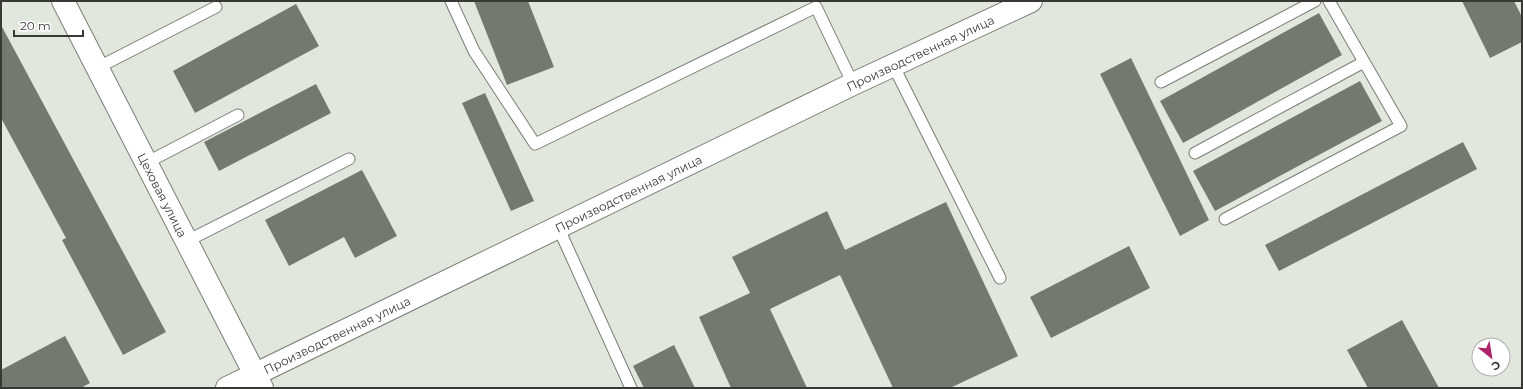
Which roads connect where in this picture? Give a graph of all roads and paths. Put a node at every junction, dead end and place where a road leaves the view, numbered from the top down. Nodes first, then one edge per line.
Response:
1 (63, 1) edge
2 (451, 1) edge
3 (1031, 1) edge
4 (1315, 1) edge
5 (1330, 1) edge
6 (216, 7) dead end
7 (1364, 62) junction
8 (893, 65) junction
9 (97, 68) junction
10 (1161, 82) dead end
11 (853, 84) junction
12 (238, 116) dead end
13 (1195, 153) dead end
14 (349, 159) dead end
15 (146, 163) junction
16 (1225, 219) dead end
17 (558, 227) junction
18 (187, 241) junction
19 (1000, 278) dead end
20 (258, 381) edge
21 (227, 388) edge
22 (631, 388) edge

1 - 9 street, Цеховая улица
2 - 11 lane
3 - 8 street, Производственная улица
4 - 10 lane
5 - 7 lane
6 - 9 lane
7 - 13 lane
7 - 16 lane
8 - 11 street, Производственная улица
8 - 19 lane
9 - 15 street, Цеховая улица
11 - 17 street, Производственная улица
12 - 15 lane
14 - 18 lane
15 - 18 street, Цеховая улица
17 - 20 street, Производственная улица
17 - 22 lane
18 - 20 street, Цеховая улица
20 - 21 street, Производственная улица

